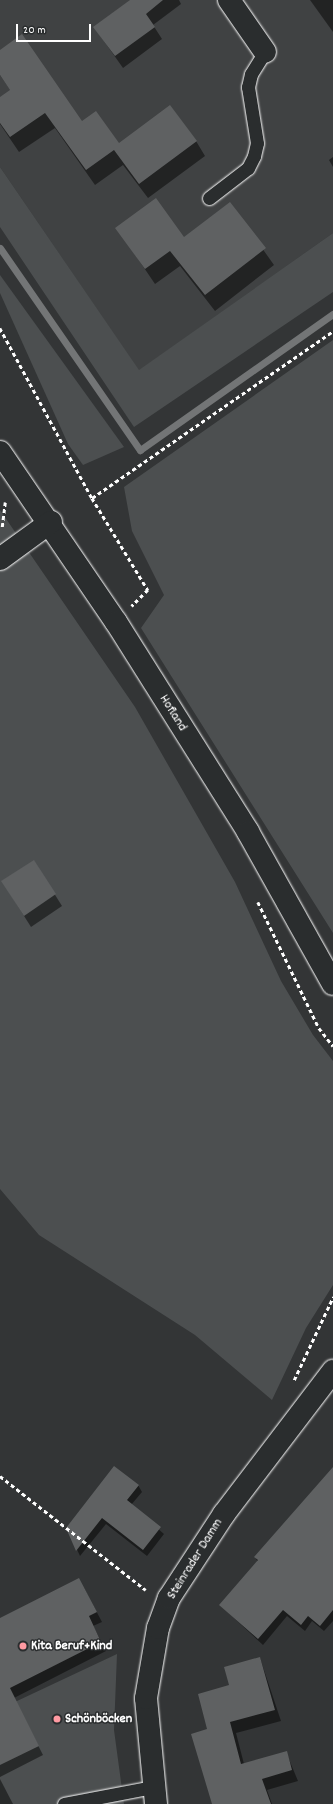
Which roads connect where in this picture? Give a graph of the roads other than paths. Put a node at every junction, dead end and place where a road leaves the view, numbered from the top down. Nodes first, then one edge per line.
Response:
1 (229, 0) edge
2 (265, 52) joint
3 (209, 198) dead end
4 (0, 452) edge
5 (51, 522) junction
6 (0, 559) edge
7 (333, 984) edge
8 (333, 1371) edge
9 (154, 1795) edge
10 (64, 1804) edge

1 - 2 street
2 - 3 lane
4 - 5 street, Hofland
5 - 6 street
5 - 7 street, Hofland
8 - 9 street, Steinrader Damm
9 - 10 lane

